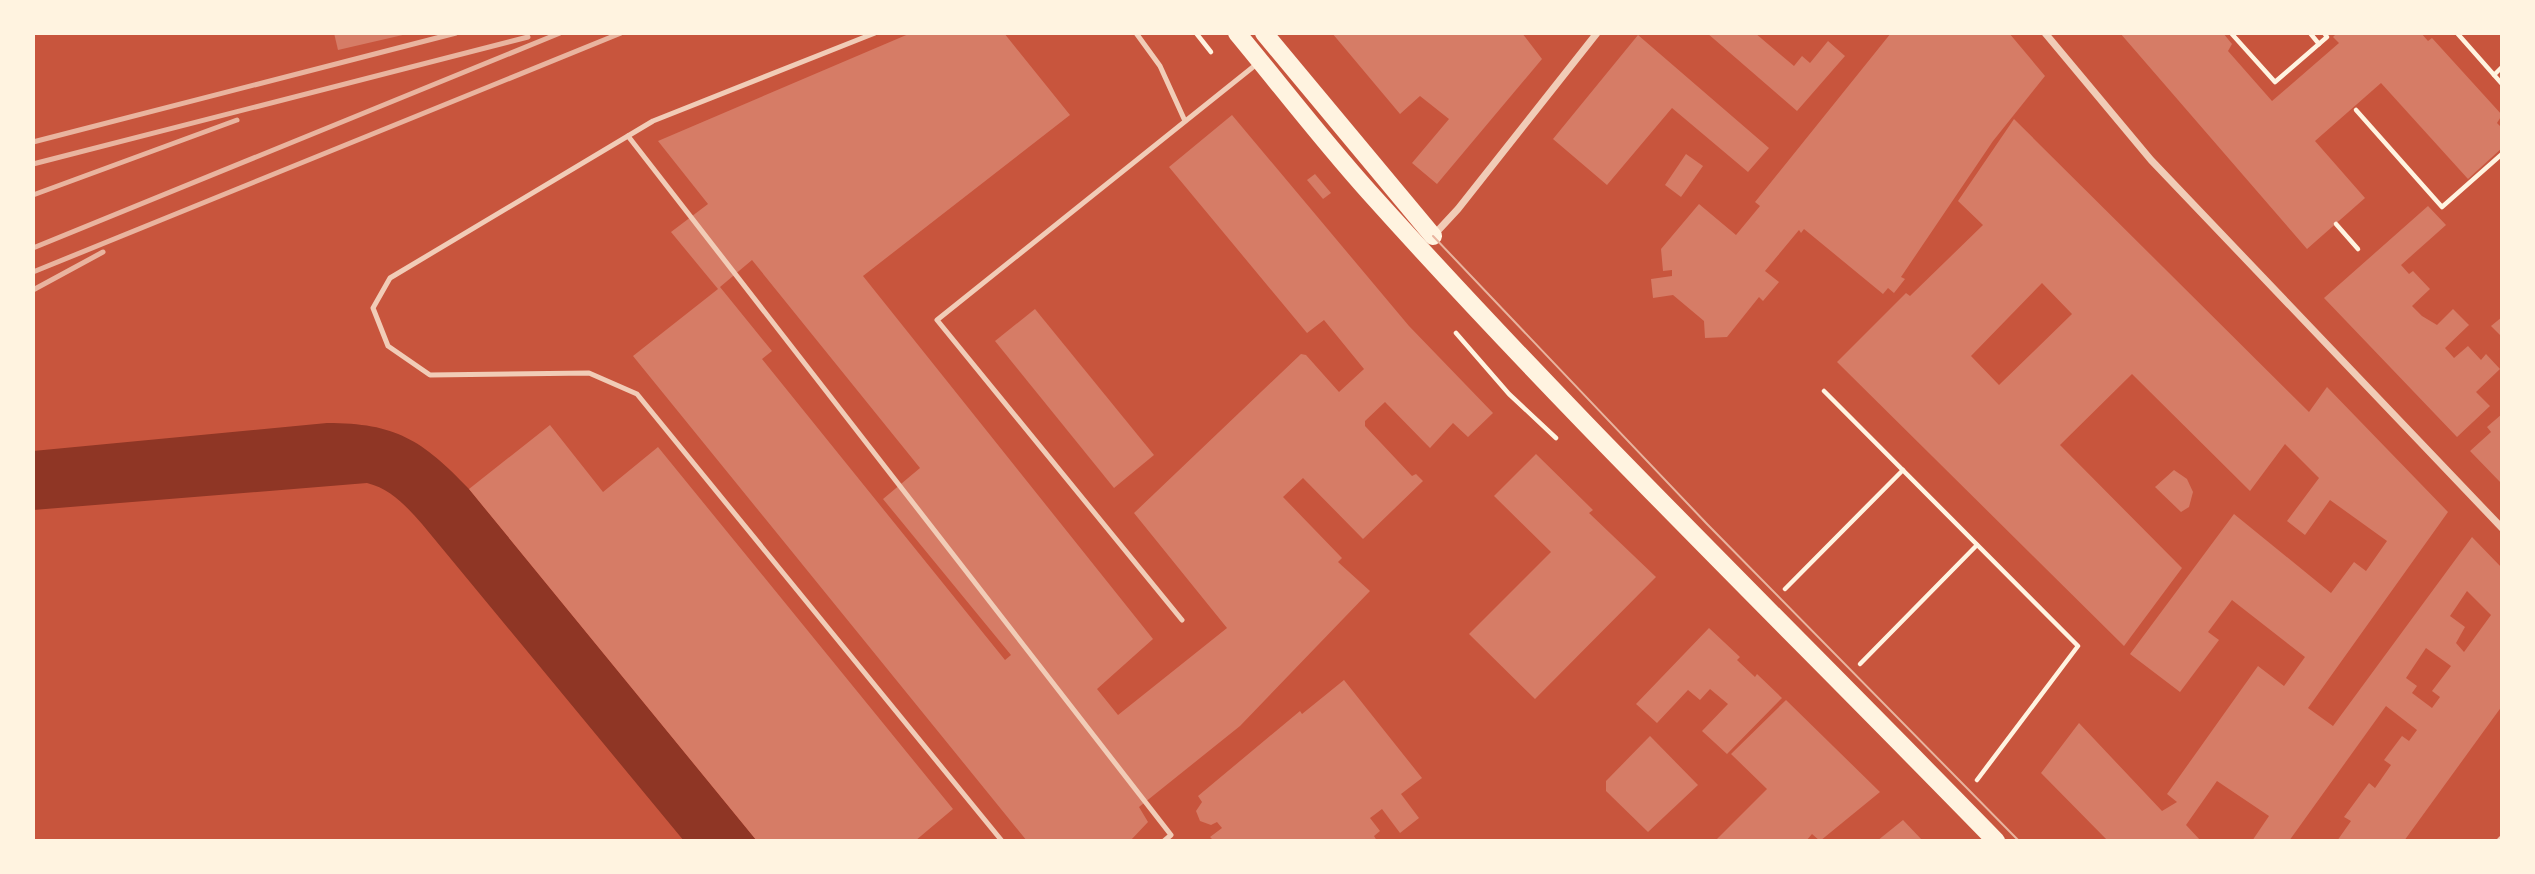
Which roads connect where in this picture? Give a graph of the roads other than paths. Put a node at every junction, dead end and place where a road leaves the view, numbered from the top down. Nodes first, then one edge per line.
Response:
1 (875, 33) edge
2 (1136, 33) edge
3 (1237, 33) edge
4 (1264, 33) edge
5 (1597, 33) edge
6 (2045, 33) edge
7 (1260, 61) junction
8 (1185, 121) junction
9 (628, 136) junction
10 (1427, 243) junction
11 (2502, 528) edge
12 (1182, 620) dead end
13 (1002, 841) edge
14 (1164, 841) edge
15 (1996, 841) edge

1 - 9 lane
2 - 8 lane
3 - 7 main road
4 - 10 main road
5 - 10 street
6 - 11 street
7 - 8 lane
7 - 10 main road
8 - 12 lane
9 - 13 lane
9 - 14 lane
10 - 15 main road

